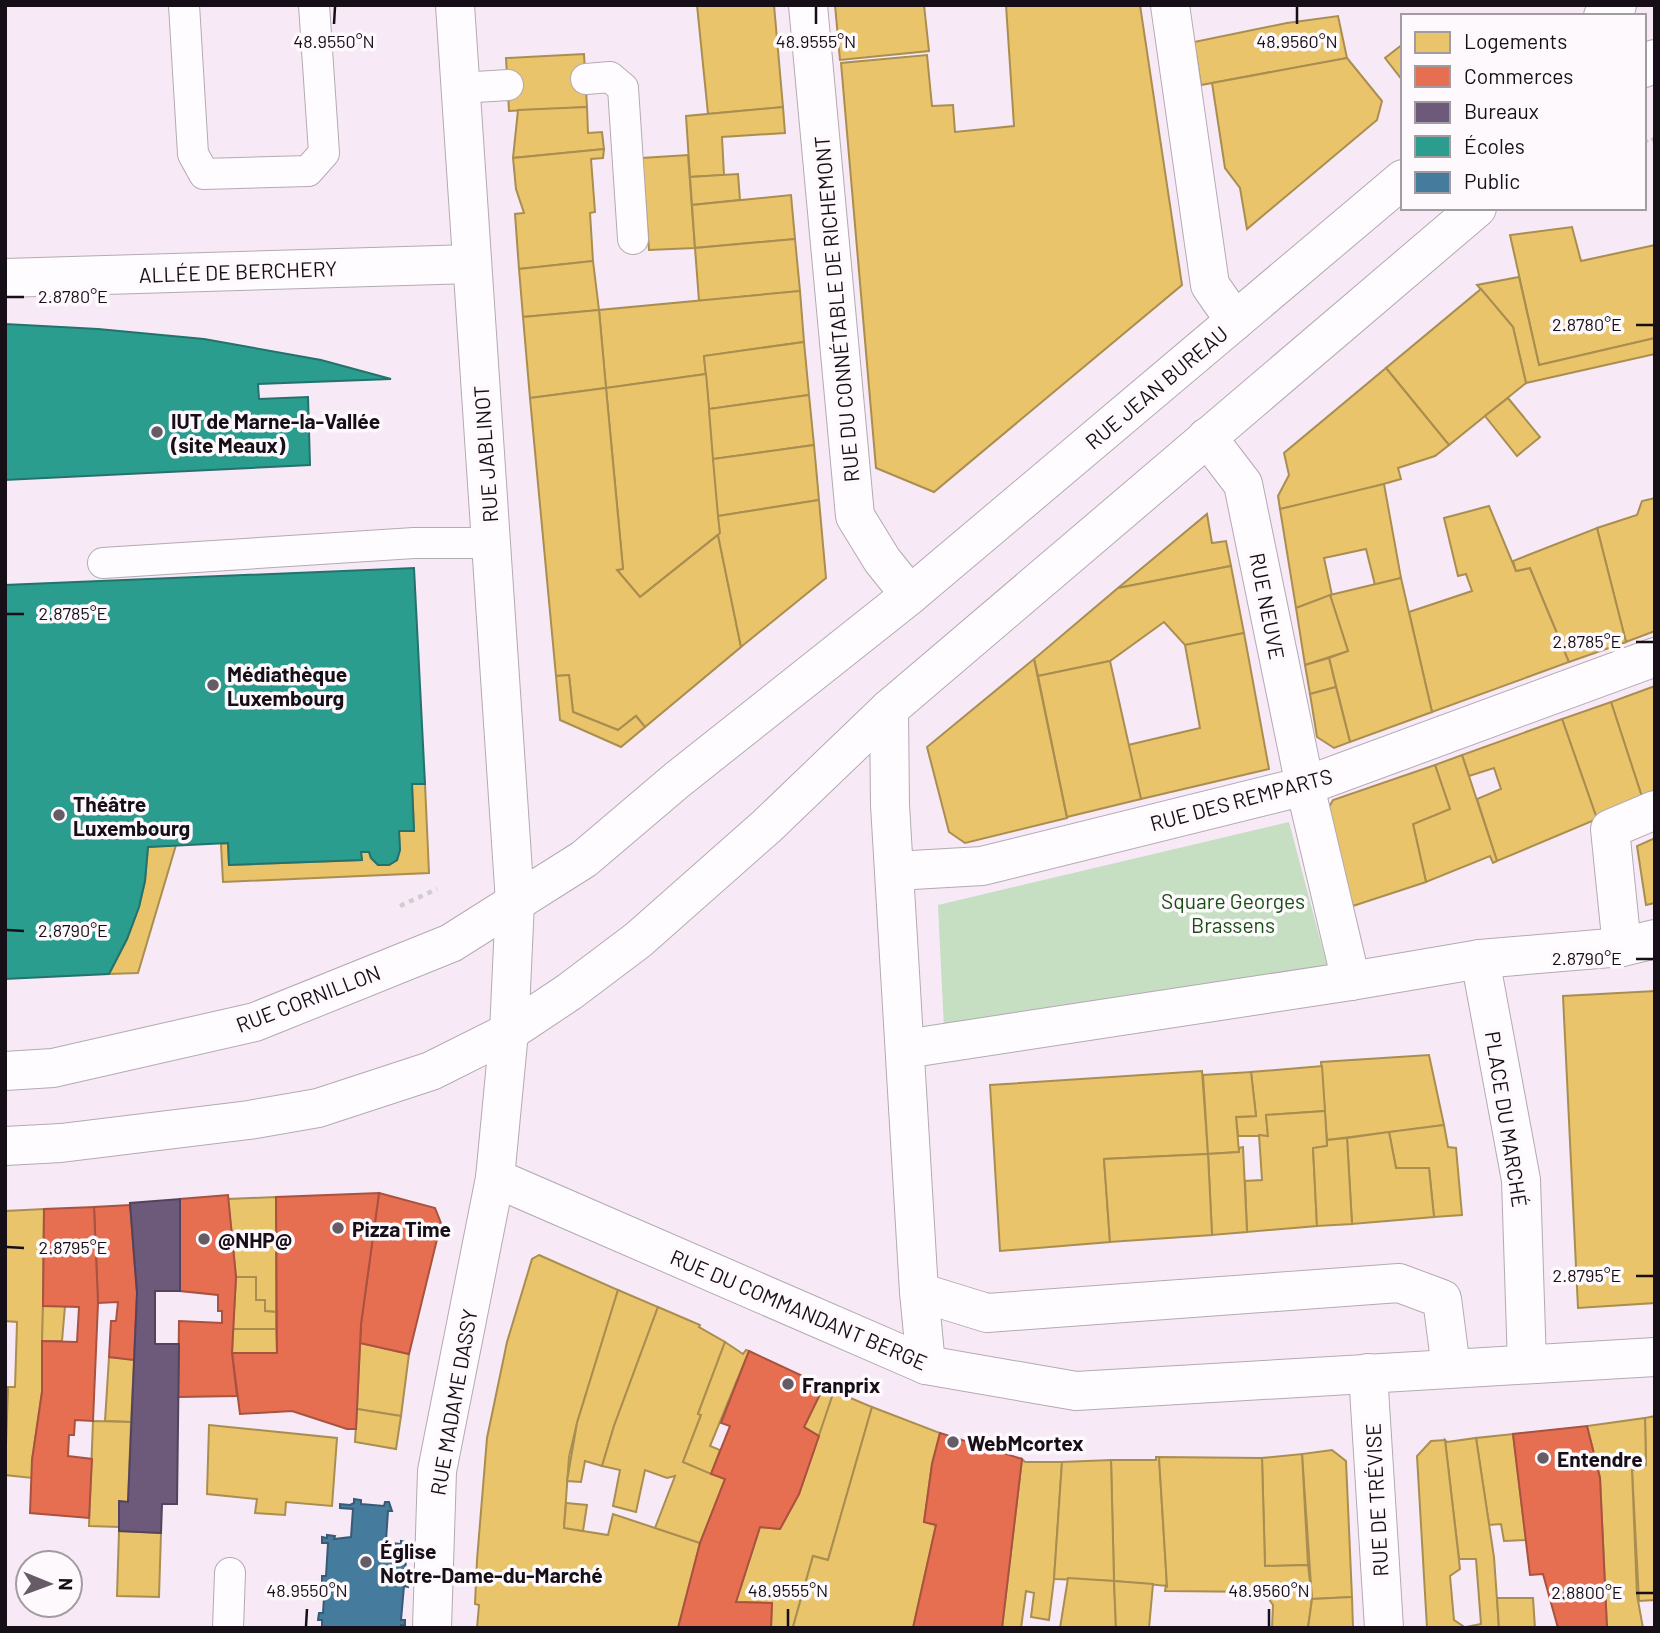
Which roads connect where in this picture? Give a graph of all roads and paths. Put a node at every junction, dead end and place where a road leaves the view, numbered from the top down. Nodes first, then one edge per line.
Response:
1 (184, 5) edge
2 (314, 5) edge
3 (455, 5) edge
4 (808, 5) edge
5 (1170, 5) edge
6 (586, 79) dead end
7 (508, 85) dead end
8 (460, 88) junction
9 (1401, 181) edge
10 (1475, 210) edge
11 (633, 239) dead end
12 (472, 264) junction
13 (5, 278) edge
14 (1235, 321) junction
15 (1207, 437) junction
16 (491, 543) junction
17 (103, 563) dead end
18 (909, 595) junction
19 (1655, 657) edge
20 (889, 709) junction
21 (1305, 786) junction
22 (1655, 810) edge
23 (895, 871) junction
24 (447, 884) dead end
25 (515, 902) junction
26 (398, 907) dead end
27 (1639, 943) edge
28 (1480, 959) junction
29 (1351, 981) junction
30 (509, 1032) junction
31 (905, 1049) junction
32 (5, 1071) edge
33 (5, 1146) edge
34 (495, 1178) junction
35 (919, 1292) junction
36 (1655, 1357) edge
37 (1527, 1364) junction
38 (926, 1365) junction
39 (1451, 1368) junction
40 (1368, 1373) junction
41 (230, 1573) dead end
42 (228, 1628) edge
43 (432, 1628) edge
44 (1384, 1628) edge

1 - 2 lane
3 - 8 street, RUE JABLINOT
4 - 18 street, RUE DU CONNÉTABLE DE RICHEMONT
5 - 14 street
6 - 11 lane
7 - 8 lane
8 - 12 street, RUE JABLINOT
9 - 14 street, RUE JEAN BUREAU
10 - 15 street
12 - 13 street, ALLÉE DE BERCHERY
12 - 16 street, RUE JABLINOT
14 - 18 street, RUE JEAN BUREAU
15 - 20 street
15 - 21 street, RUE NEUVE
16 - 17 lane
16 - 25 street, RUE JABLINOT
18 - 25 street, RUE JEAN BUREAU
19 - 21 street, RUE DES REMPARTS
20 - 23 street
20 - 30 street
21 - 23 street, RUE DES REMPARTS
21 - 29 street, RUE NEUVE
22 - 27 street
23 - 31 street
24 - 26 path
25 - 30 street, RUE JABLINOT
25 - 32 street, RUE CORNILLON
27 - 28 street
28 - 29 street
28 - 37 street, PLACE DU MARCHÉ
29 - 31 street
30 - 33 street
30 - 34 street, RUE MADAME DASSY
31 - 35 street
34 - 38 street, RUE DU COMMANDANT BERGE
34 - 43 street, RUE MADAME DASSY
35 - 38 street
35 - 39 street
36 - 37 street, RUE DU COMMANDANT BERGE
37 - 39 street, RUE DU COMMANDANT BERGE
38 - 40 street, RUE DU COMMANDANT BERGE
39 - 40 street, RUE DU COMMANDANT BERGE
40 - 44 street, RUE DE TRÉVISE
41 - 42 lane

